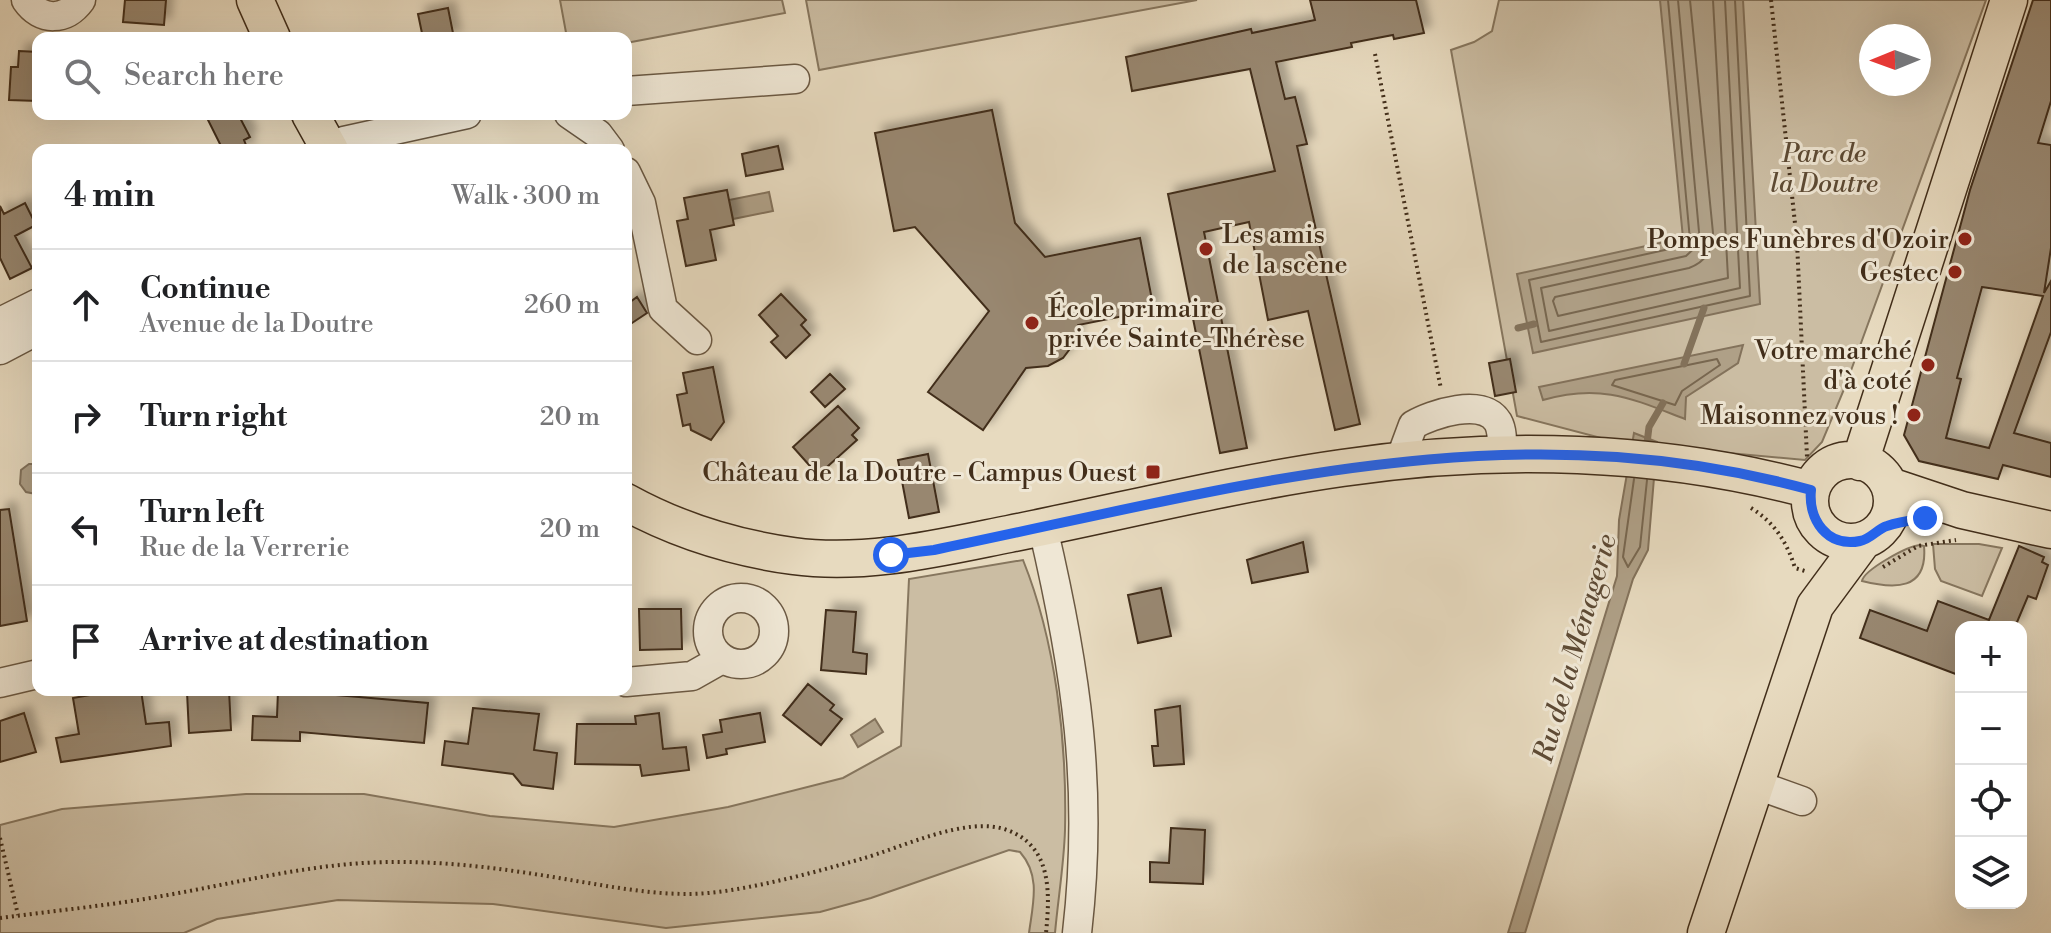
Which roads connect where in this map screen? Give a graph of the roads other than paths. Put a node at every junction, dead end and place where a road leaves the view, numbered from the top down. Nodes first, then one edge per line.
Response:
1 (26, 0) edge
2 (81, 0) edge
3 (255, 0) edge
4 (2009, 0) edge
5 (269, 32) edge
6 (795, 79) dead end
7 (632, 91) edge
8 (313, 120) edge
9 (440, 120) edge
10 (580, 120) edge
11 (605, 133) edge
12 (327, 144) edge
13 (342, 144) edge
14 (632, 184) edge
15 (32, 306) edge
16 (0, 322) edge
17 (32, 333) edge
18 (697, 340) dead end
19 (0, 350) edge
20 (1502, 454) junction
21 (1400, 460) junction
22 (1860, 462) junction
23 (1890, 486) junction
24 (1811, 490) junction
25 (632, 505) edge
26 (1962, 510) junction
27 (1818, 526) junction
28 (1043, 528) junction
29 (2051, 530) edge
30 (1875, 545) junction
31 (1815, 606) junction
32 (722, 659) dead end
33 (32, 675) edge
34 (632, 681) edge
35 (0, 683) edge
36 (1757, 785) junction
37 (1802, 801) dead end
38 (1077, 933) edge
39 (1706, 933) edge

1 - 2 street
3 - 5 main road
4 - 22 main road
6 - 7 street
8 - 12 main road
9 - 13 street
10 - 11 street
14 - 18 street
15 - 16 street
17 - 19 street
20 - 21 main road
20 - 21 street
20 - 24 main road
21 - 28 main road
22 - 23 main road
22 - 24 main road
23 - 26 main road
23 - 30 main road
24 - 27 main road
25 - 28 main road
26 - 29 main road
26 - 30 main road
27 - 30 main road
27 - 31 main road
28 - 38 street
30 - 31 main road
31 - 36 main road
32 - 34 street
33 - 35 street
36 - 37 street
36 - 39 main road

